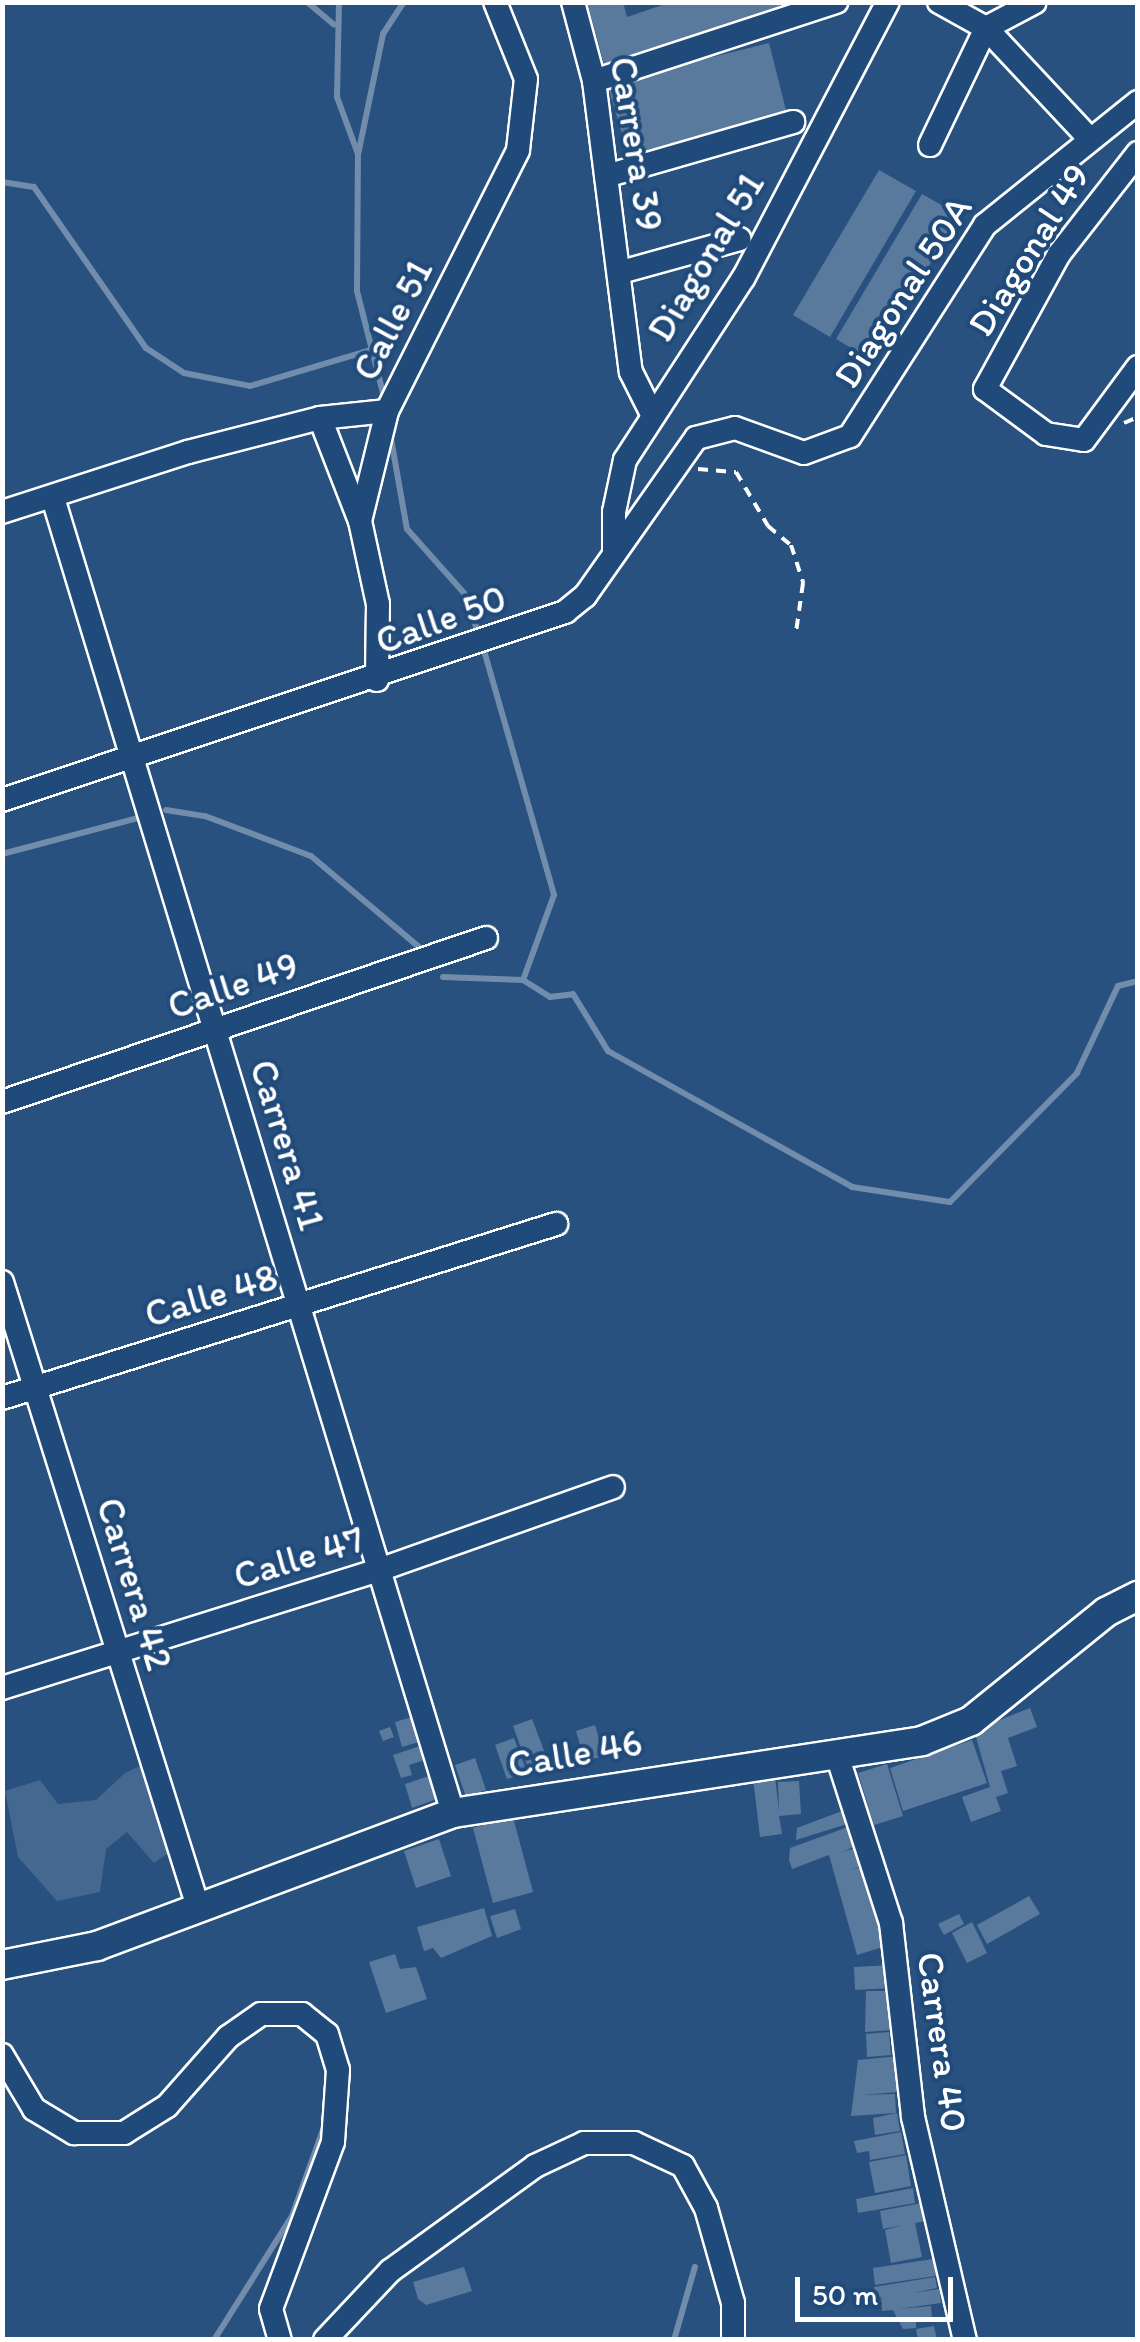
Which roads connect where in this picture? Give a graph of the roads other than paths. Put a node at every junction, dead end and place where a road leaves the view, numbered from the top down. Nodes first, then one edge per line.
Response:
1 (495, 2) edge
2 (574, 2) edge
3 (836, 2) edge
4 (888, 2) edge
5 (939, 2) edge
6 (1036, 2) edge
7 (986, 28) junction
8 (594, 81) junction
9 (1138, 102) edge
10 (793, 122) dead end
11 (1090, 140) junction
12 (930, 145) dead end
13 (1138, 153) edge
14 (606, 176) junction
15 (740, 239) dead end
16 (621, 272) junction
17 (1138, 367) edge
18 (387, 411) junction
19 (651, 412) junction
20 (320, 418) junction
21 (825, 450) joint
22 (54, 498) junction
23 (2, 512) edge
24 (360, 521) junction
25 (614, 554) junction
26 (377, 680) junction
27 (132, 758) junction
28 (2, 800) edge
29 (486, 938) dead end
30 (215, 1030) junction
31 (2, 1102) edge
32 (556, 1224) dead end
33 (2, 1282) edge
34 (299, 1305) junction
35 (36, 1387) junction
36 (2, 1398) edge
37 (613, 1487) dead end
38 (379, 1570) junction
39 (1138, 1596) edge
40 (118, 1651) junction
41 (2, 1688) edge
42 (838, 1758) junction
43 (453, 1813) junction
44 (198, 1906) junction
45 (2, 1966) edge
46 (2, 2055) edge
47 (280, 2340) edge
48 (325, 2340) edge
49 (733, 2340) edge
50 (965, 2340) edge

1 - 18 street, Calle 51
2 - 8 street, Carrera 39
3 - 8 street
4 - 19 street, Diagonal 51
5 - 7 street
6 - 7 street
7 - 11 street
7 - 12 street
8 - 14 street, Carrera 39
9 - 11 street, Diagonal 50A
10 - 14 street
11 - 21 street, Diagonal 50A
13 - 17 street, Diagonal 49
14 - 16 street, Carrera 39
15 - 16 street
16 - 19 street, Carrera 39
18 - 20 street, Calle 51
18 - 24 street
19 - 25 street, Diagonal 51
20 - 22 street, Calle 51
20 - 24 street
21 - 25 street, Calle 50
22 - 23 street, Calle 51
22 - 27 street, Carrera 41
24 - 26 street
25 - 26 street, Calle 50
26 - 27 street, Calle 50
27 - 28 street, Calle 50
27 - 30 street, Carrera 41
29 - 30 street, Calle 49
30 - 31 street, Calle 49
30 - 34 street, Carrera 41
32 - 34 street, Calle 48
33 - 35 street, Carrera 42
34 - 35 street, Calle 48
34 - 38 street, Carrera 41
35 - 36 street, Calle 48
35 - 40 street, Carrera 42
37 - 38 street, Calle 47
38 - 40 street, Calle 47
38 - 43 street, Carrera 41
39 - 42 street, Calle 46
40 - 41 street, Calle 47
40 - 44 street, Carrera 42
42 - 43 street, Calle 46
42 - 50 street, Carrera 40
43 - 44 street, Calle 46
44 - 45 street, Calle 46
46 - 47 street
48 - 49 street

